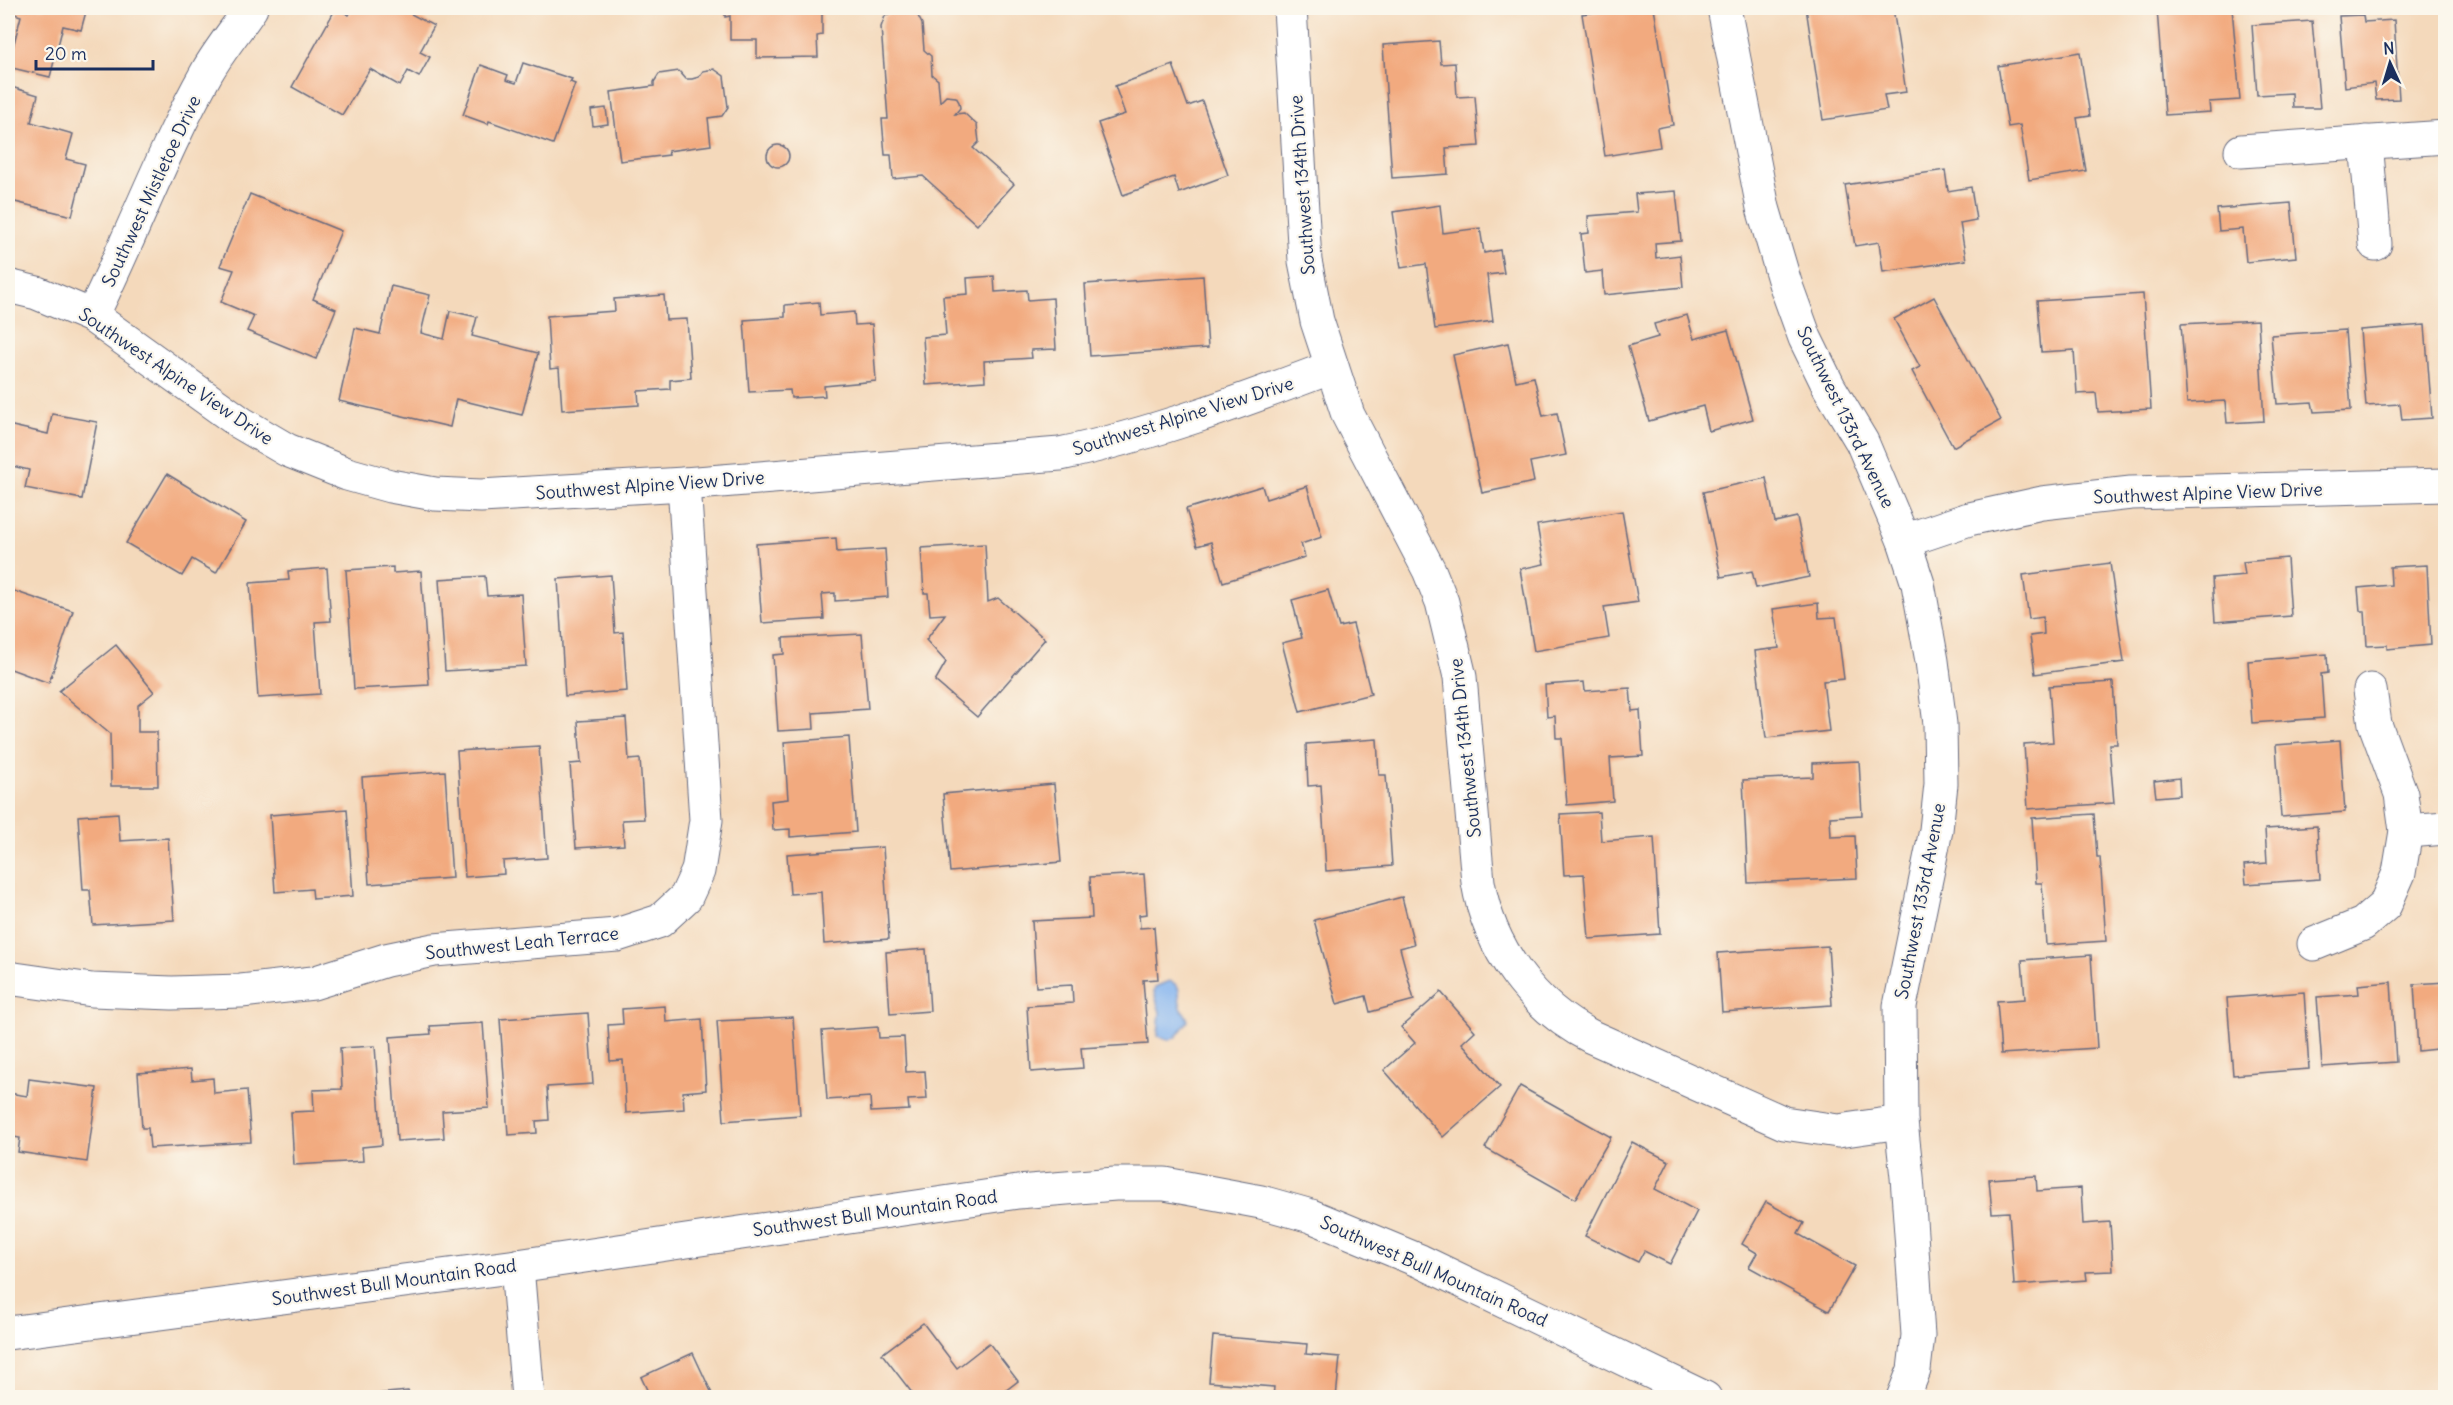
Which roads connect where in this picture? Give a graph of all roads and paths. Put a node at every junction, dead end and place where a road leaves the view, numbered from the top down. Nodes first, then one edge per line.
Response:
1 (251, 8) edge
2 (1290, 8) edge
3 (1724, 8) edge
4 (2445, 137) edge
5 (2367, 142) junction
6 (2241, 151) dead end
7 (2375, 244) dead end
8 (8, 285) edge
9 (92, 316) junction
10 (1332, 367) junction
11 (684, 483) junction
12 (2445, 485) edge
13 (1904, 541) junction
14 (2370, 690) dead end
15 (2445, 828) edge
16 (2406, 831) junction
17 (2314, 945) dead end
18 (8, 978) edge
19 (1901, 1122) junction
20 (516, 1266) junction
21 (8, 1333) edge
22 (528, 1398) edge
23 (1705, 1398) edge
24 (1903, 1398) edge

1 - 9 street, Southwest Mistletoe Drive
2 - 10 street, Southwest 134th Drive
3 - 13 street, Southwest 133rd Avenue
4 - 5 street
5 - 6 street
5 - 7 street
8 - 9 street, Southwest Alpine View Drive
9 - 11 street, Southwest Alpine View Drive
10 - 11 street, Southwest Alpine View Drive
10 - 19 street, Southwest 134th Drive
11 - 18 street, Southwest Leah Terrace
12 - 13 street, Southwest Alpine View Drive
13 - 19 street, Southwest 133rd Avenue
14 - 16 street
15 - 16 street
16 - 17 street
19 - 24 street, Southwest 133rd Avenue
20 - 21 street, Southwest Bull Mountain Road
20 - 22 street
20 - 23 street, Southwest Bull Mountain Road

